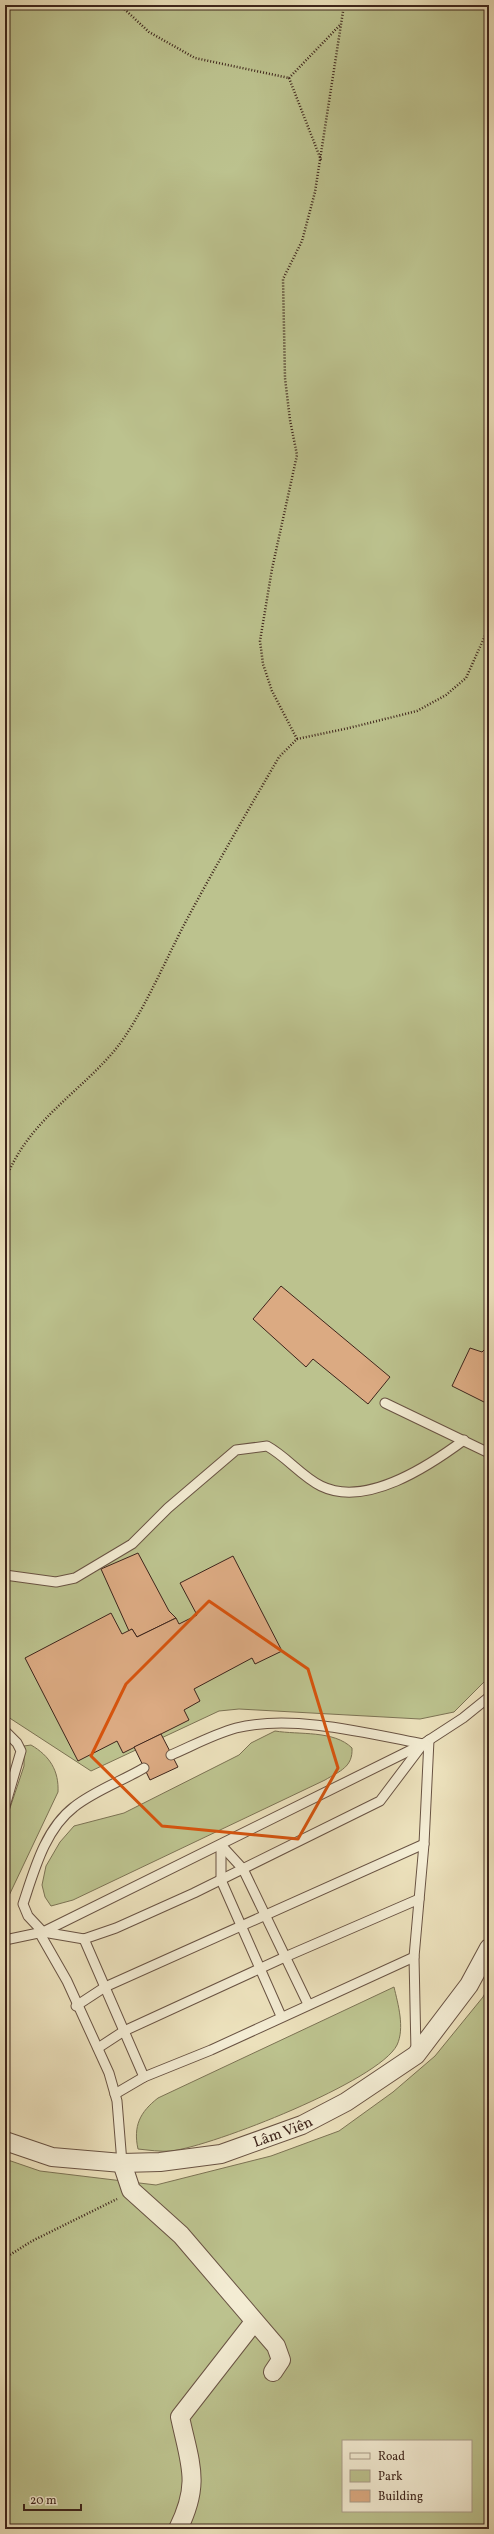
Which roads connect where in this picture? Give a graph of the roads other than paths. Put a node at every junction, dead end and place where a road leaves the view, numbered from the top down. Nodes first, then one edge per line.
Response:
1 (385, 1403) dead end
2 (464, 1440) junction
3 (489, 1453) edge
4 (5, 1575) edge
5 (489, 1697) edge
6 (5, 1731) edge
7 (426, 1742) junction
8 (171, 1754) dead end
9 (144, 1768) dead end
10 (5, 1806) edge
11 (424, 1844) junction
12 (221, 1845) junction
13 (243, 1869) junction
14 (220, 1880) junction
15 (419, 1899) junction
16 (264, 1914) junction
17 (240, 1925) junction
18 (41, 1932) junction
19 (84, 1939) junction
20 (5, 1940) edge
21 (489, 1948) edge
22 (285, 1957) junction
23 (414, 1957) junction
24 (259, 1969) junction
25 (105, 1987) junction
26 (308, 2004) junction
27 (76, 2006) junction
28 (281, 2016) junction
29 (124, 2031) junction
30 (98, 2048) junction
31 (416, 2055) junction
32 (144, 2077) junction
33 (115, 2094) junction
34 (5, 2141) edge
35 (122, 2163) junction
36 (254, 2322) junction
37 (273, 2372) dead end
38 (178, 2529) edge

1 - 2 lane
2 - 3 lane
2 - 4 lane
5 - 7 lane
6 - 10 lane
7 - 8 lane
7 - 11 lane
7 - 12 lane
7 - 13 lane
9 - 18 lane
11 - 15 lane
11 - 16 lane
12 - 13 lane
12 - 14 lane
12 - 18 lane
13 - 14 lane
13 - 16 lane
14 - 17 lane
14 - 19 lane
15 - 22 lane
15 - 23 lane
16 - 17 lane
16 - 22 lane
17 - 24 lane
17 - 25 lane
18 - 19 lane
18 - 20 lane
18 - 27 lane
19 - 25 lane
21 - 31 street, Lâm Viên
22 - 24 lane
22 - 26 lane
23 - 26 lane
23 - 31 lane
24 - 28 lane
24 - 29 lane
25 - 27 lane
25 - 29 lane
26 - 28 lane
27 - 30 lane
28 - 32 lane
29 - 30 lane
29 - 32 lane
30 - 33 lane
31 - 35 street, Lâm Viên
32 - 33 lane
33 - 35 lane
34 - 35 street, Lâm Viên
35 - 36 street
36 - 37 street
36 - 38 street

